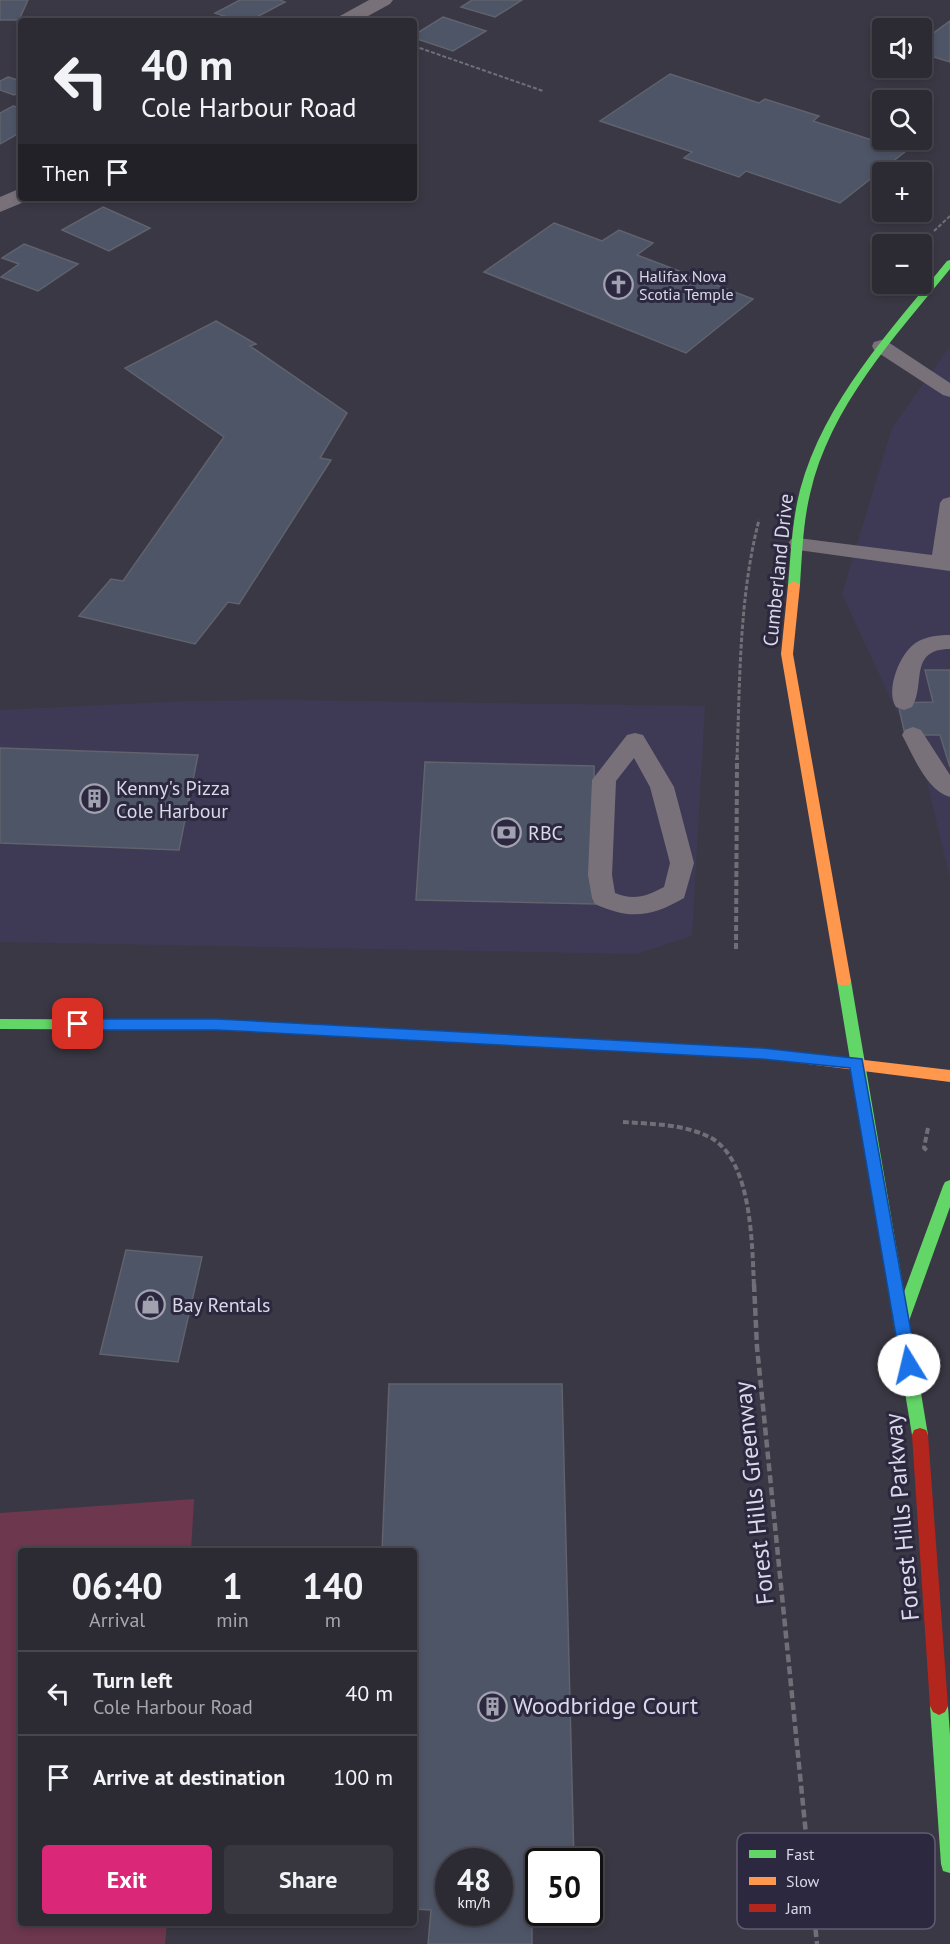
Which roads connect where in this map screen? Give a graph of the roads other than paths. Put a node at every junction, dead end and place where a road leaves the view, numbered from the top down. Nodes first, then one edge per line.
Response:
1 (383, 0) edge
2 (350, 18) edge
3 (18, 196) edge
4 (0, 205) edge
5 (950, 263) edge
6 (881, 346) junction
7 (950, 391) edge
8 (950, 503) edge
9 (798, 544) junction
10 (945, 563) edge
11 (950, 642) edge
12 (904, 702) dead end
13 (913, 735) dead end
14 (635, 741) joint
15 (950, 789) edge
16 (0, 1024) edge
17 (857, 1063) junction
18 (950, 1076) edge
19 (950, 1186) edge
20 (902, 1318) junction
21 (950, 1864) edge

1 - 2 street
3 - 4 street
5 - 6 main road, Cumberland Drive
6 - 7 lane
6 - 9 main road, Cumberland Drive
8 - 10 lane
9 - 10 lane
9 - 17 main road, Cumberland Drive
11 - 12 lane
13 - 15 lane
14 - 14 lane
16 - 17 main road
17 - 18 main road
17 - 20 main road, Forest Hills Parkway
19 - 20 main road
20 - 21 main road, Forest Hills Parkway

